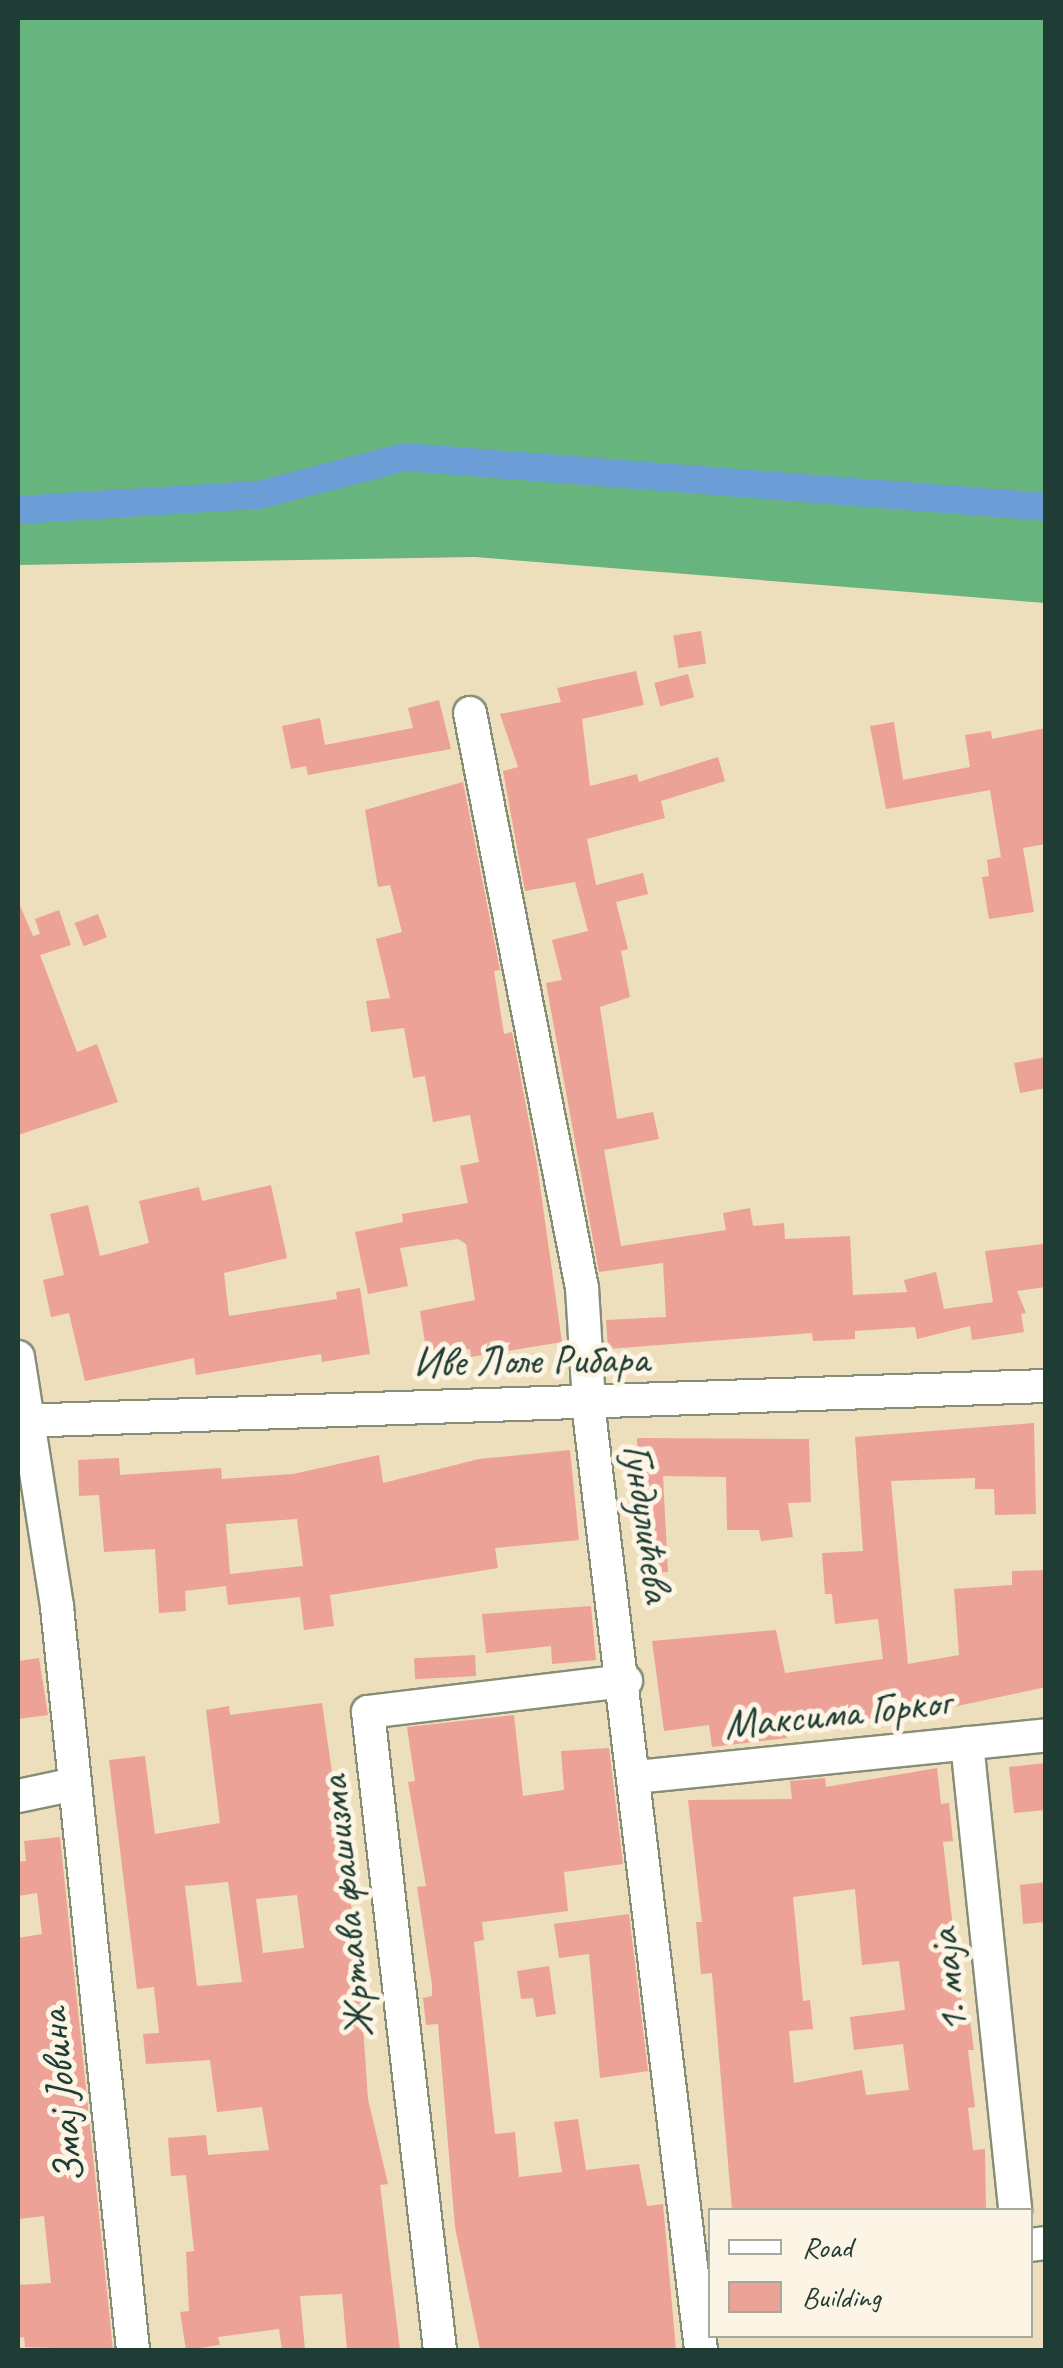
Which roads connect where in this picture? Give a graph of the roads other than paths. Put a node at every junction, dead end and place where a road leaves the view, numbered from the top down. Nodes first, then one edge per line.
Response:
1 (470, 713) dead end
2 (18, 1356) edge
3 (1046, 1386) edge
4 (591, 1402) junction
5 (23, 1421) edge
6 (626, 1682) junction
7 (1046, 1735) edge
8 (967, 1743) junction
9 (636, 1778) junction
10 (75, 1784) junction
11 (18, 1796) edge
12 (1015, 2208) edge
13 (133, 2350) edge
14 (440, 2350) edge
15 (701, 2350) edge

1 - 4 street, Гундулићева
2 - 5 street, Змај Јовина
3 - 4 street, Иве Лоле Рибара
4 - 5 street, Иве Лоле Рибара
4 - 6 street, Гундулићева
5 - 10 street, Змај Јовина
6 - 9 street, Гундулићева
6 - 14 street, Жртава фашизма
7 - 8 street, Максима Горког
8 - 9 street, Максима Горког
8 - 12 street, 1. маја
9 - 15 street, Гундулићева
10 - 11 street
10 - 13 street, Змај Јовина

